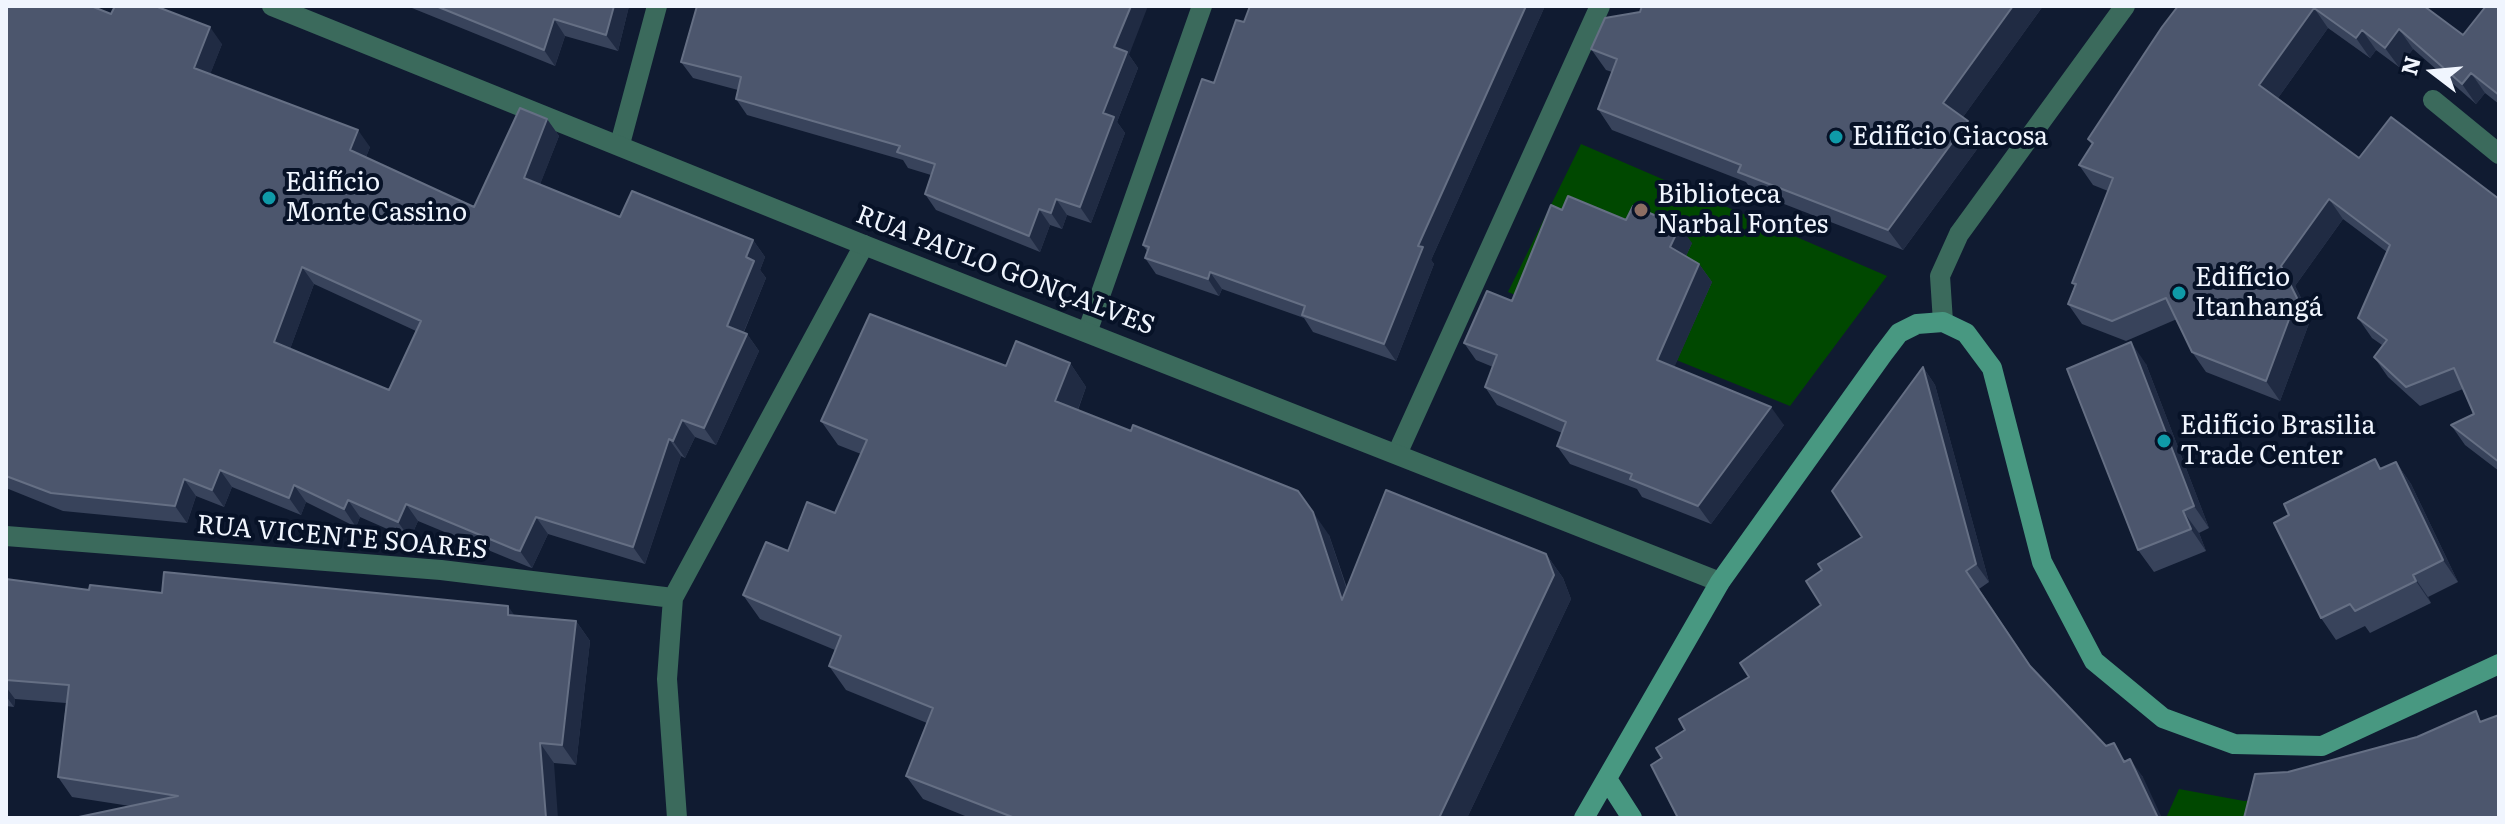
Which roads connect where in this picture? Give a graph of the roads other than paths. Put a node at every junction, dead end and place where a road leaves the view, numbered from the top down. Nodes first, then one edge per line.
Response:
1 (272, 6) edge
2 (657, 6) edge
3 (1202, 6) edge
4 (1600, 6) edge
5 (2125, 6) edge
6 (2433, 100) dead end
7 (620, 144) junction
8 (2499, 154) edge
9 (864, 245) junction
10 (1943, 322) junction
11 (1088, 330) junction
12 (1397, 454) junction
13 (6, 536) edge
14 (1720, 582) junction
15 (673, 598) junction
16 (2499, 664) edge
17 (1607, 779) junction
18 (677, 818) edge
19 (1584, 818) edge
20 (1632, 818) edge

1 - 7 street, RUA PAULO GONÇALVES
2 - 7 street
3 - 11 street
4 - 12 street
5 - 10 street
6 - 8 street
7 - 9 street, RUA PAULO GONÇALVES
9 - 11 street, RUA PAULO GONÇALVES
9 - 15 street
10 - 14 main road
10 - 16 main road
11 - 12 street, RUA PAULO GONÇALVES
12 - 14 street, RUA PAULO GONÇALVES
13 - 15 street, RUA VICENTE SOARES
14 - 17 main road
15 - 18 street
17 - 19 main road
17 - 20 main road

